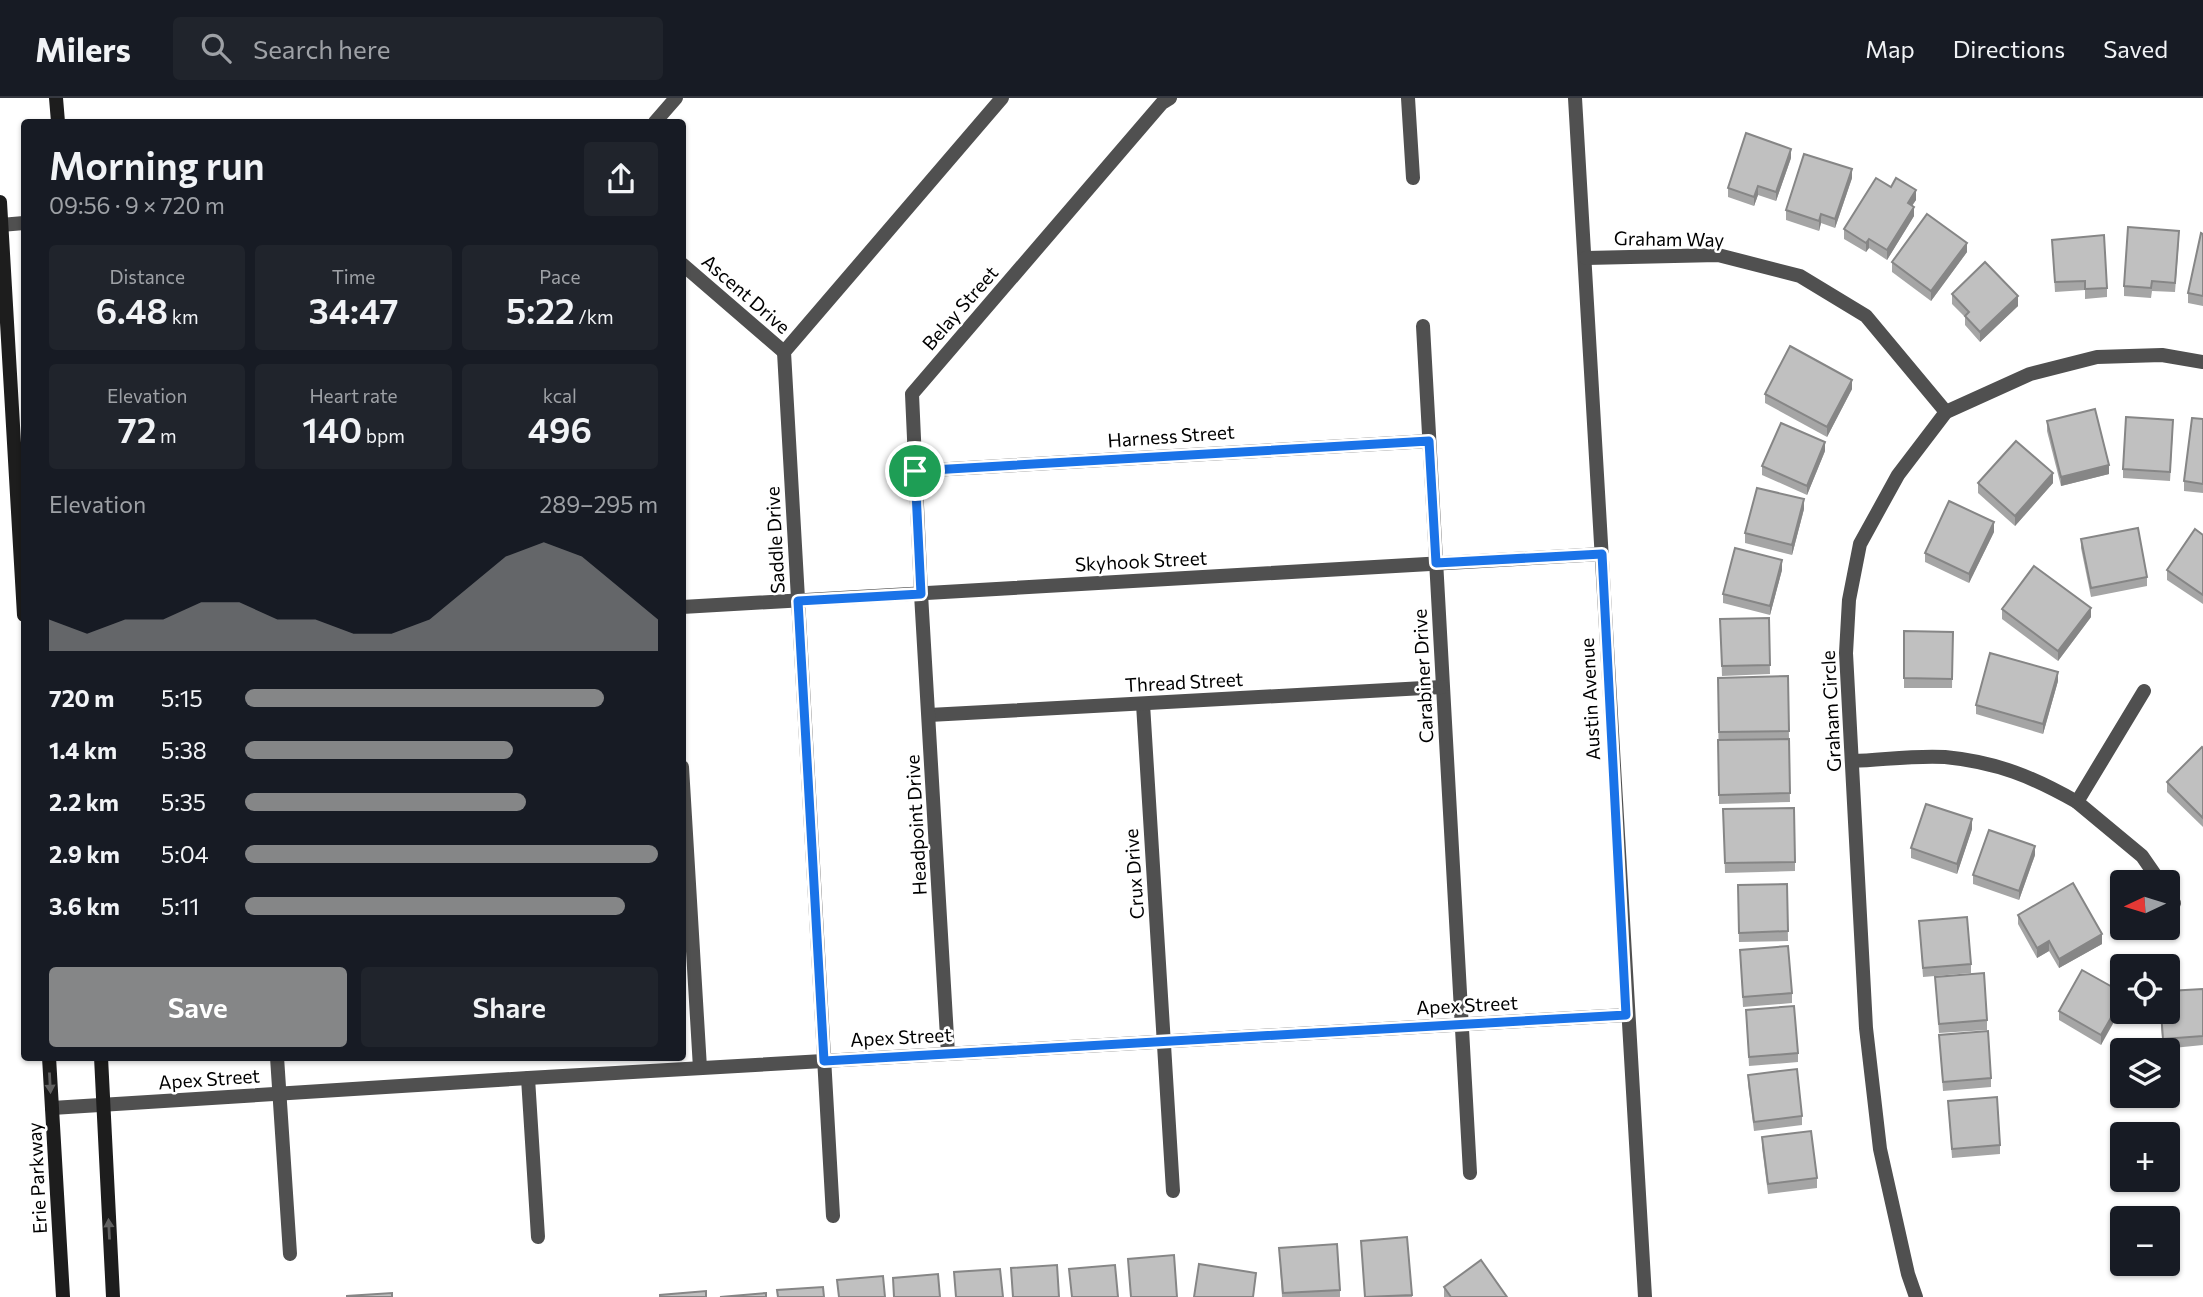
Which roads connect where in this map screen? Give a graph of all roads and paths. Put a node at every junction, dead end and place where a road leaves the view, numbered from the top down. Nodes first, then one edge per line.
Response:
1 (56, 98) edge
2 (676, 98) edge
3 (1002, 98) edge
4 (1170, 98) edge
5 (1408, 98) edge
6 (1575, 98) edge
7 (58, 119) edge
8 (658, 119) edge
9 (1413, 178) dead end
10 (0, 202) edge
11 (21, 223) edge
12 (1, 225) edge
13 (1586, 258) junction
14 (686, 267) edge
15 (1423, 326) dead end
16 (784, 352) junction
17 (2203, 362) edge
18 (1946, 412) junction
19 (1429, 441) junction
20 (915, 471) junction
21 (1602, 554) junction
22 (1436, 563) junction
23 (21, 564) edge
24 (921, 594) junction
25 (798, 601) junction
26 (686, 607) edge
27 (1442, 687) junction
28 (2144, 691) dead end
29 (1143, 704) junction
30 (929, 715) junction
31 (1853, 761) junction
32 (2077, 802) junction
33 (686, 834) edge
34 (2152, 870) edge
35 (1626, 1015) junction
36 (1462, 1024) junction
37 (1164, 1042) junction
38 (948, 1054) junction
39 (49, 1061) edge
40 (101, 1061) edge
41 (277, 1061) edge
42 (824, 1061) junction
43 (700, 1068) junction
44 (528, 1078) junction
45 (280, 1093) junction
46 (103, 1105) junction
47 (52, 1108) junction
48 (1470, 1173) dead end
49 (1173, 1191) dead end
50 (833, 1216) dead end
51 (538, 1237) dead end
52 (290, 1254) dead end
53 (63, 1297) edge
54 (113, 1297) edge
55 (1645, 1297) edge
56 (1916, 1297) edge

1 - 7 main road
2 - 8 street
3 - 16 street
4 - 20 street, Belay Street
5 - 9 street
6 - 13 street, Austin Avenue
10 - 12 main road
11 - 12 street
12 - 23 main road
13 - 18 street, Graham Way
13 - 21 street, Austin Avenue
14 - 16 street, Ascent Drive
15 - 19 street, Carabiner Drive
16 - 25 street, Saddle Drive
17 - 18 street, Graham Circle
18 - 31 street, Graham Circle
19 - 20 street, Harness Street
19 - 22 street, Carabiner Drive
20 - 24 street, Belay Street
21 - 22 street, Skyhook Street
21 - 35 street, Austin Avenue
22 - 24 street, Skyhook Street
22 - 27 street, Carabiner Drive
24 - 25 street, Skyhook Street
24 - 30 street, Headpoint Drive
25 - 26 street, Skyhook Street
25 - 42 street, Saddle Drive
27 - 29 street, Thread Street
27 - 36 street, Carabiner Drive
28 - 32 street
29 - 30 street, Thread Street
29 - 37 street, Crux Drive
30 - 38 street, Headpoint Drive
31 - 32 street
31 - 56 street, Graham Circle
32 - 34 street
33 - 43 street
35 - 36 street, Apex Street
35 - 55 street, Austin Avenue
36 - 37 street, Apex Street
36 - 48 street, Carabiner Drive
37 - 38 street, Apex Street
37 - 49 street, Crux Drive
38 - 42 street, Apex Street
39 -> 47 main road, Erie Parkway
40 - 46 main road
41 - 45 street
42 - 43 street, Apex Street
42 - 50 street, Saddle Drive
43 - 44 street, Apex Street
44 - 45 street, Apex Street
44 - 51 street
45 - 46 street, Apex Street
45 - 52 street
46 - 47 street, Apex Street
54 -> 46 main road
47 - 53 main road, Erie Parkway

